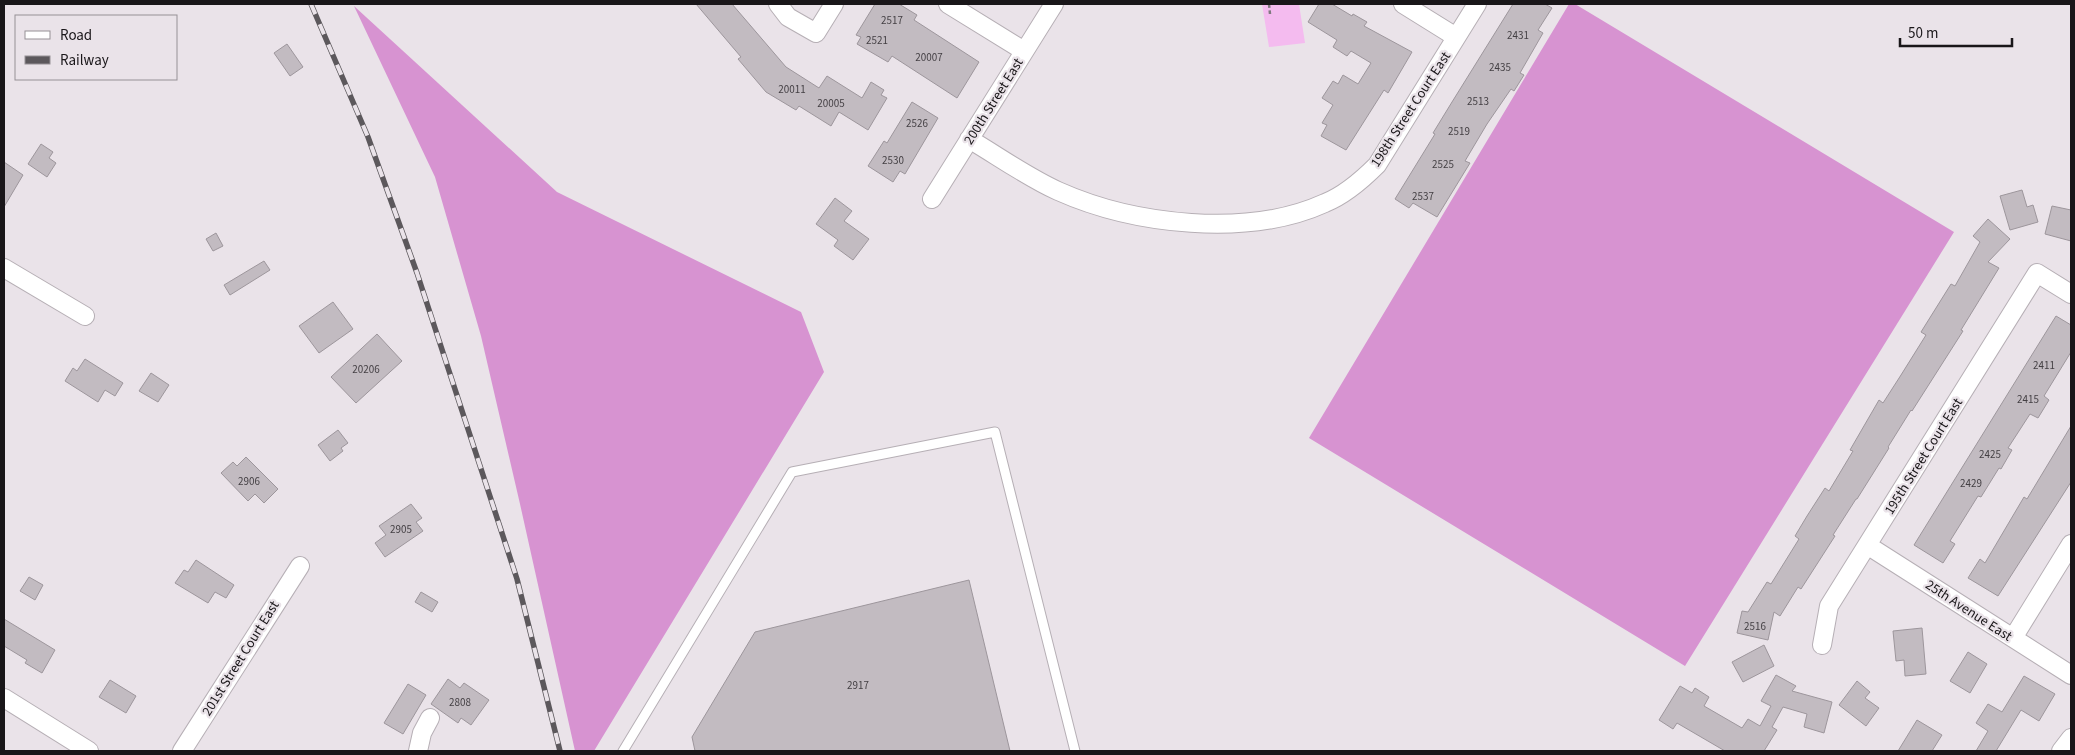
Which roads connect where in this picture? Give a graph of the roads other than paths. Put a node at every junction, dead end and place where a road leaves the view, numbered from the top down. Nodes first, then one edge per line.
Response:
1 (778, 4) edge
2 (834, 4) edge
3 (948, 4) edge
4 (1054, 4) edge
5 (1403, 4) edge
6 (1476, 4) edge
7 (1456, 37) junction
8 (1024, 51) junction
9 (969, 139) junction
10 (932, 199) dead end
11 (4, 268) edge
12 (2071, 294) edge
13 (85, 316) dead end
14 (2071, 544) edge
15 (1867, 545) junction
16 (300, 566) dead end
17 (2013, 638) junction
18 (1822, 645) dead end
19 (2071, 675) edge
20 (4, 698) edge
21 (430, 718) dead end
22 (2071, 738) edge
23 (89, 751) edge
24 (182, 751) edge
25 (418, 751) edge
26 (623, 751) edge
27 (1075, 751) edge
28 (2061, 751) edge

1 - 2 street
3 - 8 street
4 - 8 street, 200th Street East
5 - 7 street
6 - 7 street, 198th Street Court East
7 - 9 street, 198th Street Court East
8 - 9 street, 200th Street East
9 - 10 street, 200th Street East
11 - 13 street
12 - 15 street, 195th Street Court East
14 - 17 street
15 - 17 street, 25th Avenue East
15 - 18 street, 195th Street Court East
16 - 24 street, 201st Street Court East
17 - 19 street, 25th Avenue East
20 - 23 street
21 - 25 street
22 - 28 street
26 - 27 lane

